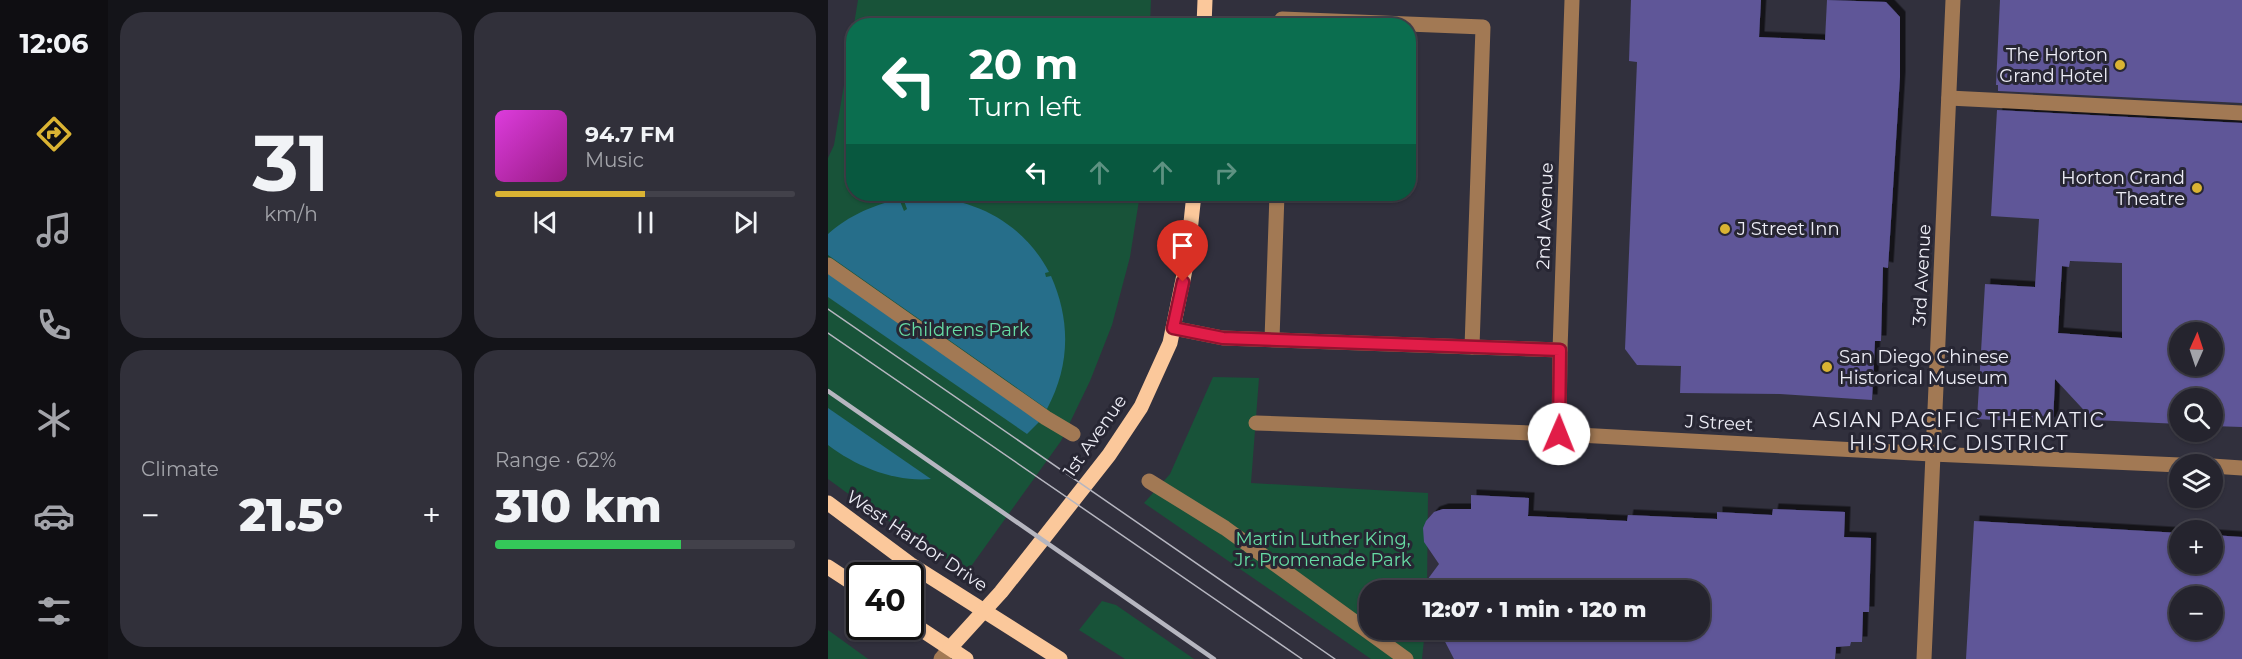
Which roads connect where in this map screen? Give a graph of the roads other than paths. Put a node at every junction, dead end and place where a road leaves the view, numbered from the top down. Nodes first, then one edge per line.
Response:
1 (1205, 0) edge
2 (1572, 0) edge
3 (1953, 0) edge
4 (1204, 18) edge
5 (1416, 24) edge
6 (1949, 98) junction
7 (2242, 113) edge
8 (1193, 201) edge
9 (1277, 201) edge
10 (828, 265) edge
11 (1173, 328) junction
12 (1272, 339) junction
13 (1472, 347) junction
14 (1560, 350) junction
15 (1256, 423) dead end
16 (1073, 434) dead end
17 (1559, 434) junction
18 (1932, 454) junction
19 (2169, 465) edge
20 (2223, 467) edge
21 (2242, 468) edge
22 (1149, 481) dead end
23 (828, 503) edge
24 (828, 567) edge
25 (846, 579) edge
26 (985, 610) junction
27 (924, 634) edge
28 (946, 654) edge
29 (966, 659) edge
30 (1060, 659) edge
31 (1406, 659) edge
32 (1924, 659) edge

1 - 4 main road
2 - 14 street, 2nd Avenue
3 - 6 street, 3rd Avenue
5 - 13 street
6 - 7 street
6 - 18 street, 3rd Avenue
8 - 11 main road, 1st Avenue
9 - 12 street
10 - 16 street
11 - 12 street
11 - 26 main road, 1st Avenue
12 - 13 street
13 - 14 street
14 - 17 street, 2nd Avenue
15 - 17 street, J Street
17 - 18 street, J Street
18 - 19 street, J Street
18 - 32 street, 3rd Avenue
20 - 21 street
22 - 31 street
23 - 26 main road, West Harbor Drive
24 - 25 main road
26 - 28 main road, 1st Avenue
26 - 30 main road, West Harbor Drive
27 - 28 main road
28 - 29 main road

